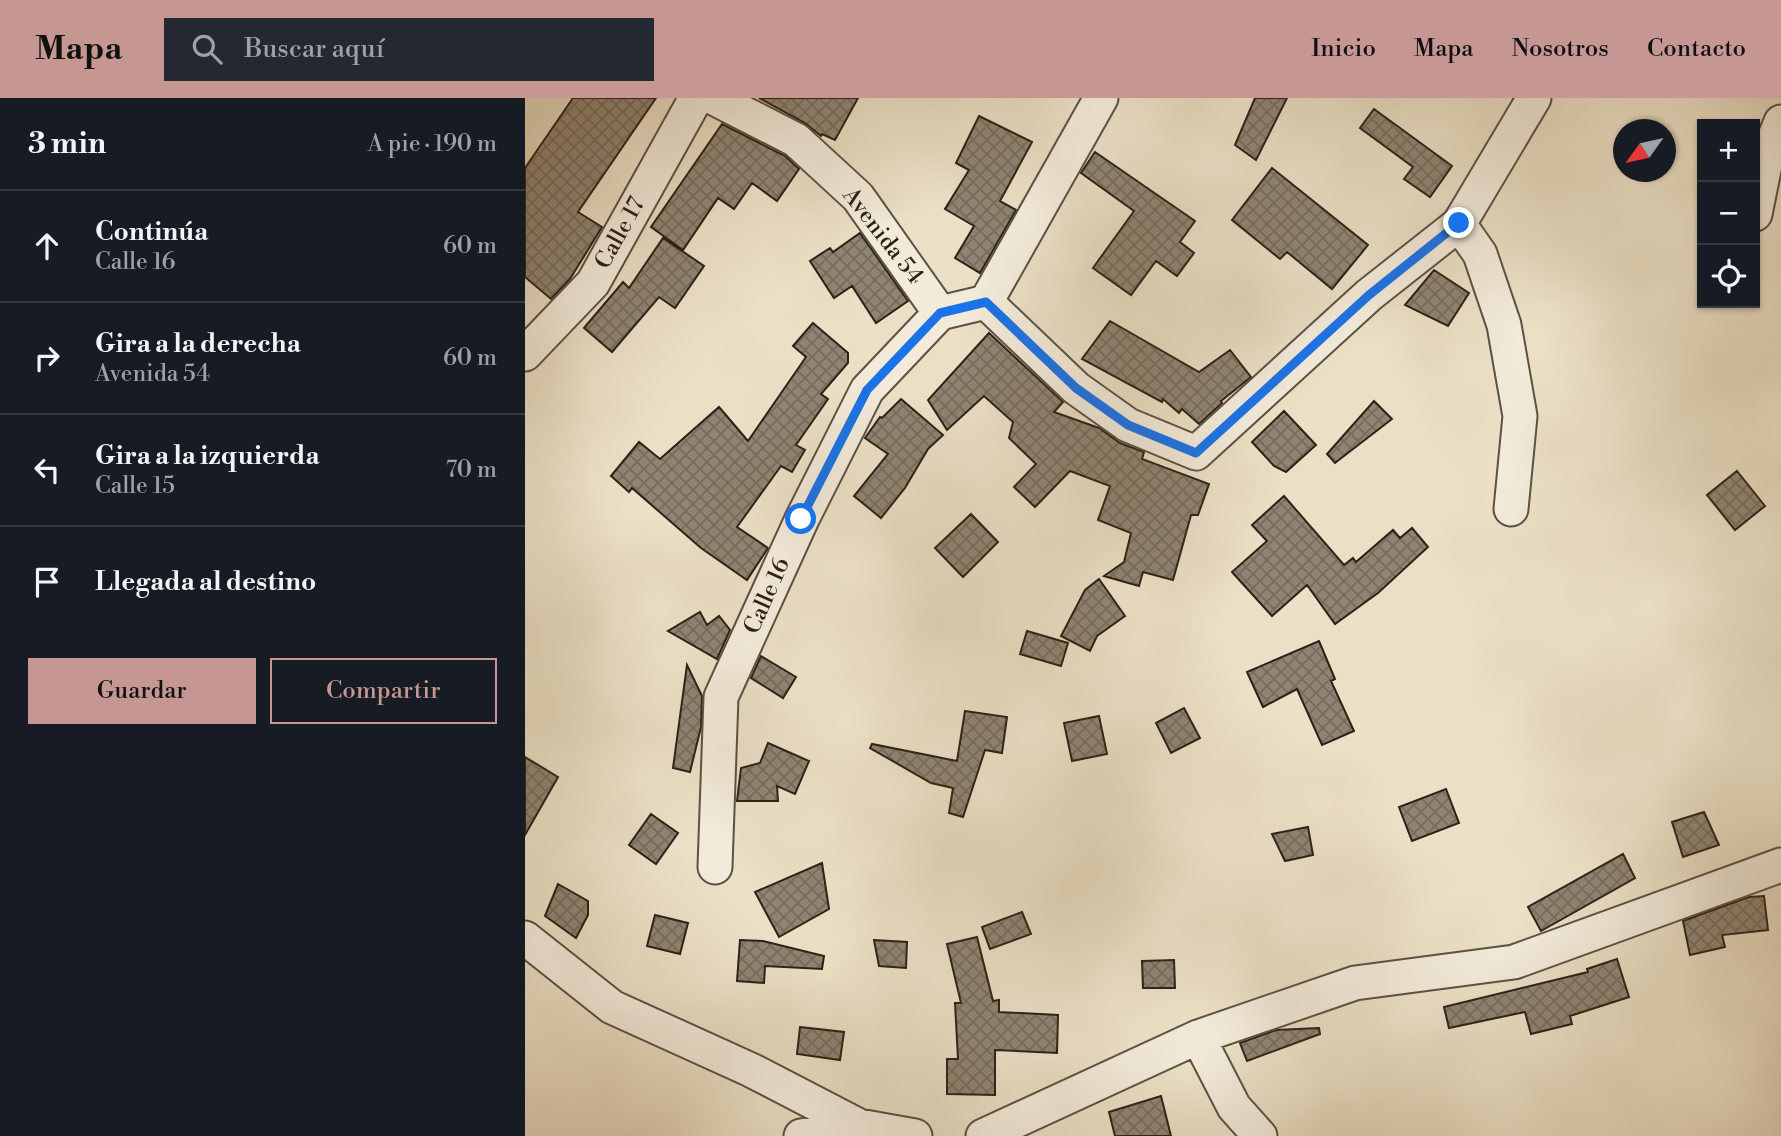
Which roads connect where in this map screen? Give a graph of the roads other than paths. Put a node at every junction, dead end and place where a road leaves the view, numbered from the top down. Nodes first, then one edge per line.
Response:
1 (696, 98) edge
2 (714, 98) edge
3 (1101, 98) edge
4 (1534, 98) edge
5 (1781, 122) edge
6 (1760, 189) edge
7 (1459, 223) junction
8 (986, 302) junction
9 (940, 313) junction
10 (525, 354) edge
11 (1511, 509) dead end
12 (1781, 865) edge
13 (715, 867) dead end
14 (525, 938) edge
15 (1198, 1037) junction
16 (859, 1126) junction
17 (801, 1136) edge
18 (915, 1136) edge
19 (983, 1136) edge
20 (1260, 1136) edge

1 - 10 street, Calle 17
2 - 9 street, Avenida 54
3 - 8 street
4 - 7 street
5 - 6 street
7 - 8 street
7 - 11 street
8 - 9 street
9 - 13 street, Calle 16
12 - 15 street
14 - 16 street
15 - 19 street
15 - 20 street
16 - 17 street
16 - 18 street

